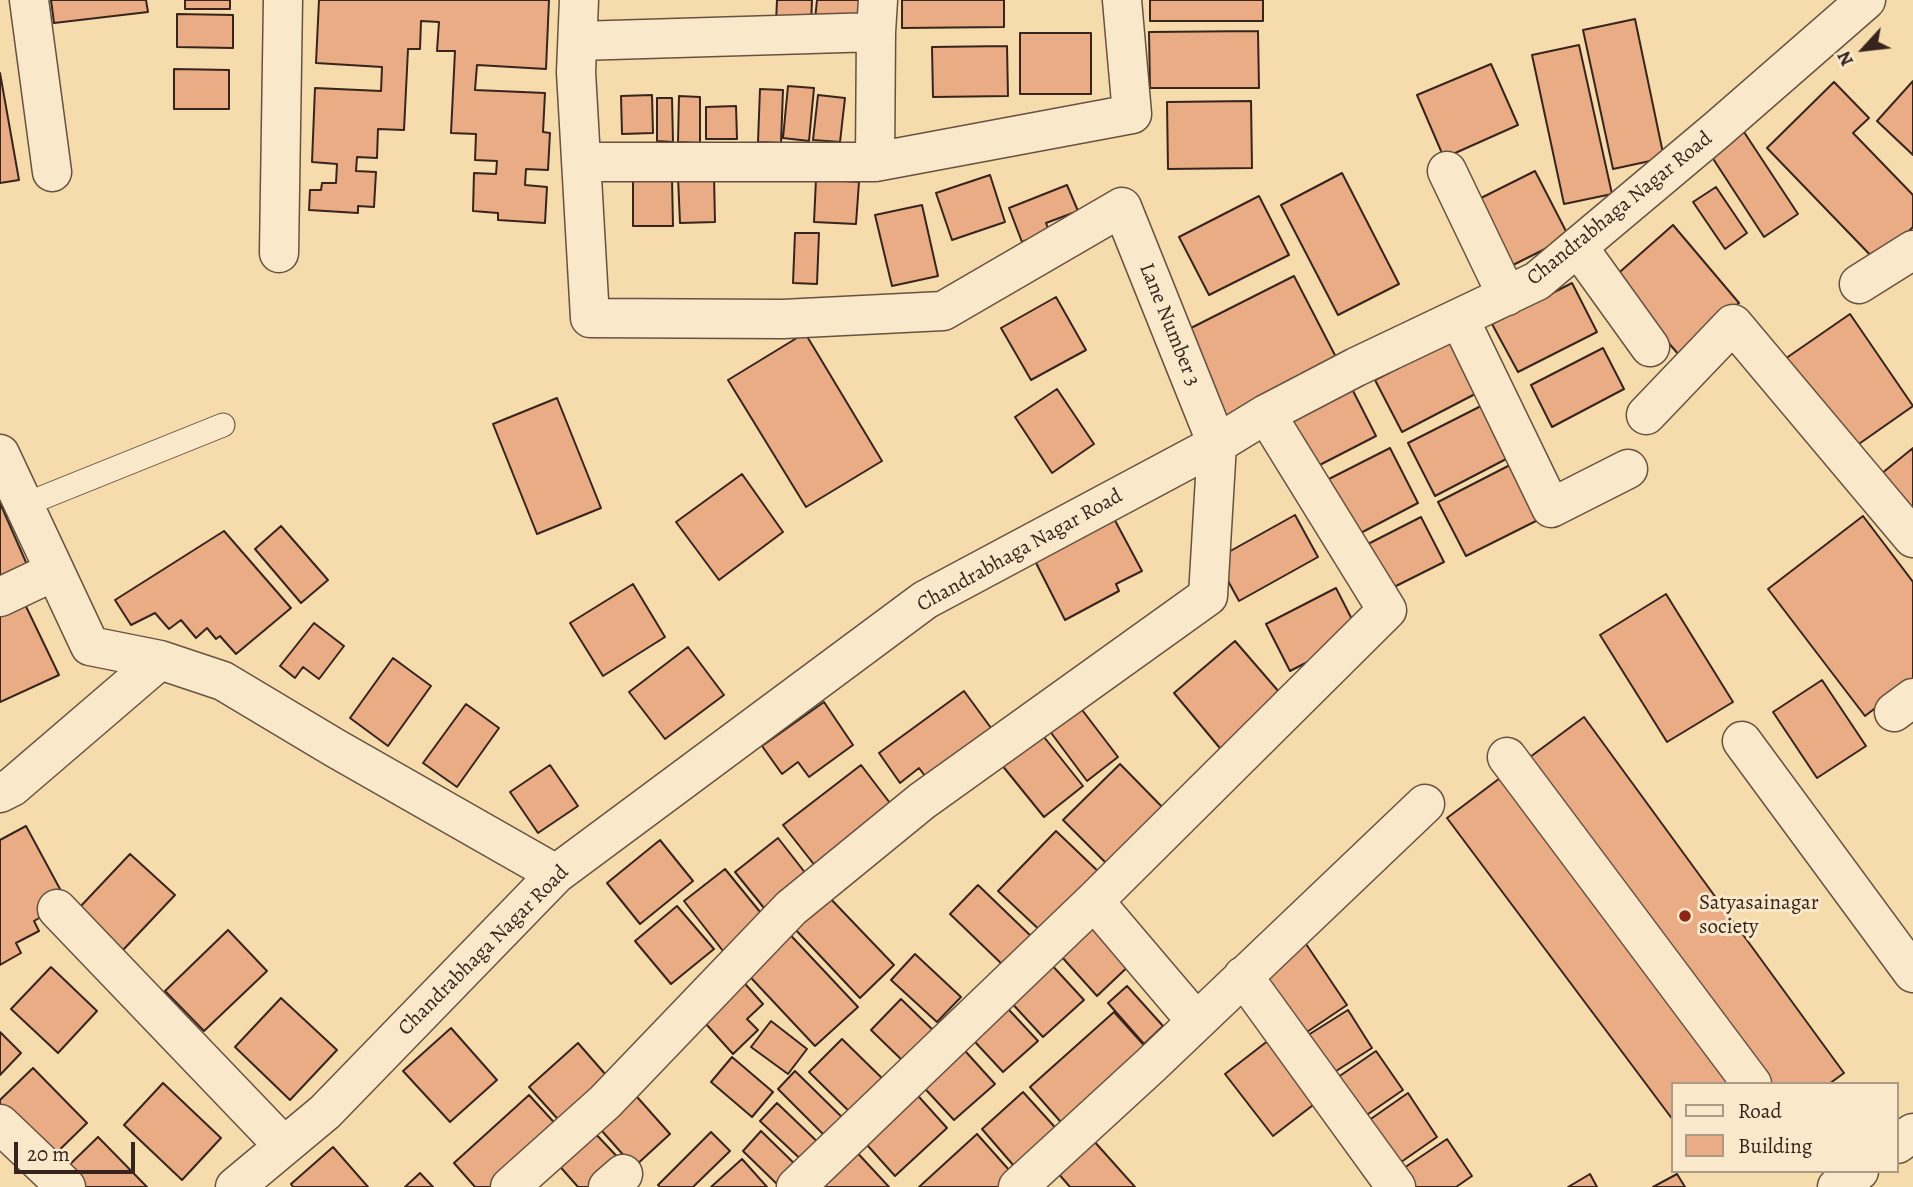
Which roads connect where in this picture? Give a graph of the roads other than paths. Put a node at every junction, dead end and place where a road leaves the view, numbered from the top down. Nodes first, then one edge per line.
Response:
1 (29, 0) edge
2 (283, 0) edge
3 (579, 0) edge
4 (1122, 0) edge
5 (1866, 0) edge
6 (877, 16) edge
7 (578, 41) junction
8 (581, 162) junction
9 (875, 162) junction
10 (1447, 170) dead end
11 (52, 172) dead end
12 (1578, 247) junction
13 (1913, 250) edge
14 (279, 253) dead end
15 (1859, 284) dead end
16 (1507, 296) junction
17 (1459, 318) junction
18 (1650, 347) dead end
19 (1266, 414) junction
20 (1646, 415) dead end
21 (223, 425) dead end
22 (1217, 444) junction
23 (0, 454) edge
24 (1628, 469) dead end
25 (24, 505) junction
26 (1913, 538) edge
27 (55, 571) junction
28 (0, 597) edge
29 (160, 660) junction
30 (1742, 741) dead end
31 (1507, 757) dead end
32 (0, 793) edge
33 (1425, 804) dead end
34 (556, 874) junction
35 (1094, 901) junction
36 (57, 909) dead end
37 (1913, 973) edge
38 (1242, 976) junction
39 (1196, 1021) junction
40 (1751, 1082) edge
41 (0, 1124) edge
42 (285, 1146) junction
43 (1856, 1173) edge
44 (66, 1187) edge
45 (235, 1187) edge
46 (510, 1187) edge
47 (796, 1187) edge
48 (1018, 1187) edge
49 (1396, 1187) edge
50 (1837, 1187) edge

1 - 11 street
2 - 14 street
3 - 7 street
4 - 9 street
5 - 12 street, Chandrabhaga Nagar Road
6 - 7 street
6 - 9 street
7 - 8 street
8 - 9 street
8 - 22 street, Lane Number 3
10 - 16 street
12 - 16 street, Chandrabhaga Nagar Road
12 - 18 street
13 - 15 street
16 - 17 street, Chandrabhaga Nagar Road
17 - 19 street, Chandrabhaga Nagar Road
17 - 24 street
19 - 22 street, Chandrabhaga Nagar Road
19 - 35 street
20 - 26 street
21 - 25 lane
22 - 34 street, Chandrabhaga Nagar Road
22 - 46 street
23 - 25 street
25 - 27 street
27 - 28 street
27 - 29 street
29 - 32 street
29 - 34 street
30 - 37 street
31 - 40 street
33 - 38 street
34 - 42 street, Chandrabhaga Nagar Road
35 - 39 street
35 - 47 street
36 - 42 street
38 - 39 street
38 - 49 street
39 - 48 street
41 - 44 street
42 - 45 street, Chandrabhaga Nagar Road
43 - 50 street

